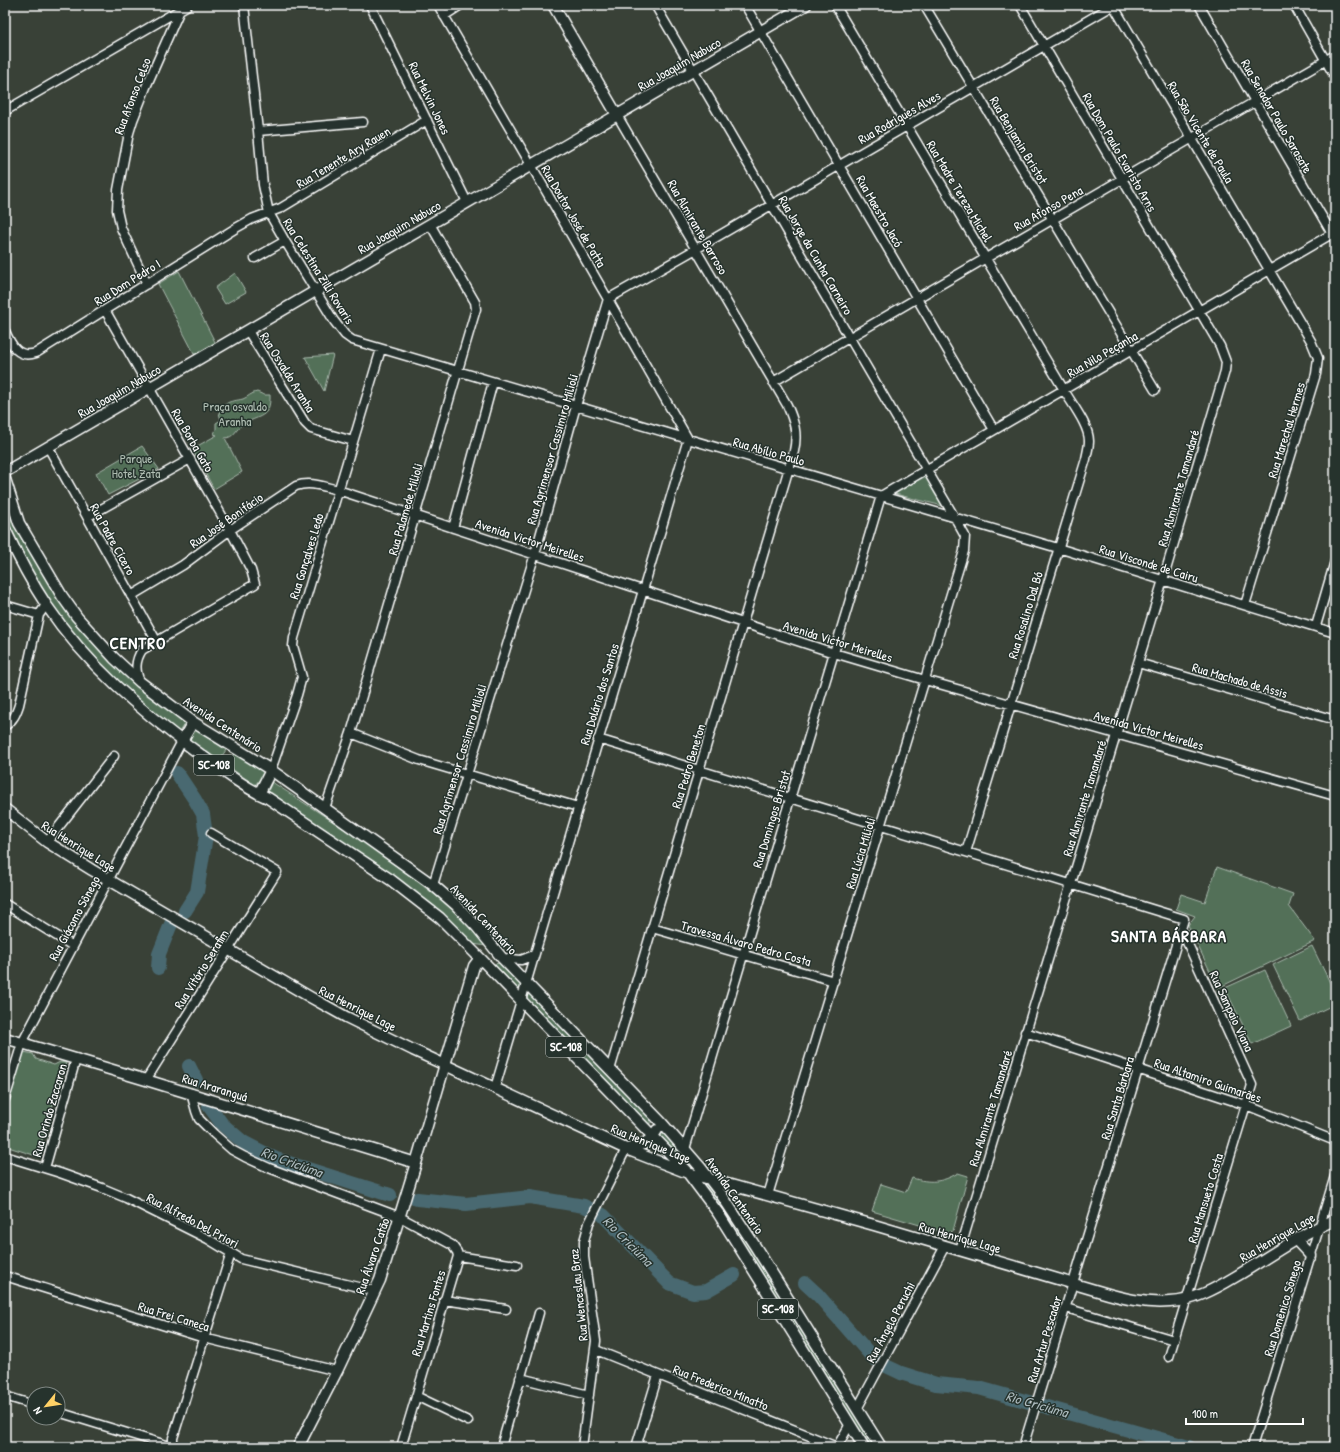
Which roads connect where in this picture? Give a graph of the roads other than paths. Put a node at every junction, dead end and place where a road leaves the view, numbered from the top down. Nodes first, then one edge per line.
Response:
1 (188, 5) edge
2 (244, 5) edge
3 (370, 5) edge
4 (438, 5) edge
5 (461, 5) edge
6 (553, 5) edge
7 (656, 5) edge
8 (745, 5) edge
9 (806, 5) edge
10 (835, 5) edge
11 (924, 5) edge
12 (1020, 5) edge
13 (1113, 5) edge
14 (1199, 5) edge
15 (1294, 5) edge
16 (180, 7) edge
17 (444, 16) junction
18 (158, 23) junction
19 (761, 31) junction
20 (170, 32) junction
21 (1044, 46) junction
22 (1335, 55) edge
23 (1326, 61) junction
24 (694, 70) junction
25 (1335, 76) edge
26 (973, 87) junction
27 (1255, 102) junction
28 (5, 111) edge
29 (618, 115) junction
30 (427, 120) junction
31 (363, 122) dead end
32 (907, 126) junction
33 (258, 131) junction
34 (1192, 139) junction
35 (531, 165) junction
36 (839, 166) junction
37 (1122, 179) junction
38 (467, 202) junction
39 (772, 205) junction
40 (269, 213) junction
41 (1053, 219) junction
42 (430, 224) junction
43 (1334, 235) edge
44 (285, 241) junction
45 (696, 250) junction
46 (255, 258) dead end
47 (986, 258) junction
48 (1269, 270) junction
49 (147, 284) junction
50 (315, 291) junction
51 (917, 298) junction
52 (608, 299) junction
53 (105, 310) junction
54 (1199, 311) junction
55 (5, 331) edge
56 (248, 331) junction
57 (850, 338) junction
58 (381, 349) junction
59 (1132, 350) junction
60 (457, 372) junction
61 (494, 382) junction
62 (773, 382) junction
63 (150, 388) junction
64 (1064, 390) junction
65 (1155, 390) dead end
66 (576, 406) junction
67 (994, 430) junction
68 (688, 439) junction
69 (353, 441) junction
70 (48, 447) junction
71 (190, 459) junction
72 (789, 469) junction
73 (927, 469) junction
74 (5, 472) edge
75 (5, 479) edge
76 (338, 490) junction
77 (881, 496) junction
78 (415, 515) junction
79 (87, 517) junction
80 (955, 518) junction
81 (5, 528) edge
82 (453, 528) junction
83 (230, 530) junction
84 (1058, 548) junction
85 (535, 554) junction
86 (1335, 561) edge
87 (1163, 580) junction
88 (643, 589) junction
89 (131, 596) junction
90 (5, 605) edge
91 (46, 605) junction
92 (1245, 605) junction
93 (39, 615) junction
94 (743, 624) junction
95 (1316, 626) junction
96 (1335, 633) edge
97 (157, 642) junction
98 (834, 653) junction
99 (1138, 663) junction
100 (925, 680) junction
101 (140, 682) junction
102 (1011, 703) junction
103 (1335, 720) edge
104 (193, 722) junction
105 (5, 726) edge
106 (351, 733) junction
107 (1117, 734) junction
108 (598, 739) junction
109 (182, 741) junction
110 (114, 756) dead end
111 (699, 769) junction
112 (271, 770) junction
113 (467, 774) junction
114 (260, 794) junction
115 (1335, 796) edge
116 (790, 798) junction
117 (578, 807) junction
118 (325, 808) junction
119 (5, 809) edge
120 (881, 826) junction
121 (211, 833) dead end
122 (47, 842) junction
123 (966, 852) junction
124 (108, 879) junction
125 (1071, 884) junction
126 (433, 885) junction
127 (5, 904) edge
128 (652, 928) junction
129 (1181, 930) junction
130 (73, 946) junction
131 (228, 950) junction
132 (534, 955) junction
133 (743, 955) junction
134 (476, 958) junction
135 (502, 958) junction
136 (834, 981) junction
137 (526, 982) junction
138 (520, 1000) junction
139 (1026, 1032) junction
140 (5, 1038) edge
141 (22, 1043) junction
142 (76, 1059) junction
143 (445, 1065) junction
144 (1138, 1069) junction
145 (610, 1070) junction
146 (146, 1080) junction
147 (495, 1088) junction
148 (191, 1093) junction
149 (5, 1099) edge
150 (1246, 1105) junction
151 (661, 1122) junction
152 (653, 1136) junction
153 (1335, 1141) edge
154 (626, 1149) junction
155 (685, 1149) junction
156 (5, 1156) edge
157 (416, 1163) junction
158 (45, 1168) junction
159 (688, 1173) junction
160 (1335, 1176) edge
161 (709, 1179) junction
162 (768, 1195) junction
163 (400, 1217) junction
164 (1335, 1220) edge
165 (1320, 1226) junction
166 (1296, 1240) junction
167 (945, 1246) junction
168 (960, 1250) junction
169 (231, 1253) junction
170 (458, 1256) junction
171 (1311, 1256) junction
172 (517, 1265) dead end
173 (5, 1276) edge
174 (1073, 1284) junction
175 (375, 1291) junction
176 (1187, 1299) junction
177 (444, 1300) junction
178 (1066, 1308) junction
179 (506, 1309) dead end
180 (539, 1313) dead end
181 (204, 1338) junction
182 (1174, 1340) junction
183 (596, 1350) junction
184 (1169, 1357) dead end
185 (337, 1371) junction
186 (658, 1375) junction
187 (520, 1378) junction
188 (589, 1395) junction
189 (5, 1396) edge
190 (416, 1396) junction
191 (26, 1403) edge
192 (857, 1409) junction
193 (66, 1414) edge
194 (468, 1421) dead end
195 (850, 1424) junction
196 (1335, 1442) edge
197 (174, 1447) edge
198 (298, 1447) edge
199 (401, 1447) edge
200 (501, 1447) edge
201 (582, 1447) edge
202 (636, 1447) edge
203 (837, 1447) edge
204 (864, 1447) edge
205 (881, 1447) edge
206 (1023, 1447) edge
207 (1252, 1447) edge
208 (1334, 1447) edge

1 - 16 street
2 - 33 street, Rua Celestina Zilli Rovaris
3 - 30 street, Rua Melvin Jones
4 - 17 street, Rua Doutor José de Patta
5 - 17 street
6 - 29 main road, Rua Almirante Barroso
7 - 24 street, Rua Jorge da Cunha Carneiro
8 - 19 street, Rua Maestro Jacó
9 - 19 main road, Rua Joaquim Nabuco
10 - 32 street, Rua Madre Tereza Michel
11 - 26 street, Rua Benjamin Bristot
12 - 21 street, Rua Dom Paulo Evaristo Arns
13 - 21 street, Rua Rodrigues Alves
13 - 34 street, Rua São Vicente de Paula
14 - 27 street, Rua Senador Paulo Sarasate
15 - 23 street
16 - 18 street
16 - 20 street, Rua Afonso Celso
17 - 35 street, Rua Doutor José de Patta
18 - 20 street
18 - 28 street
19 - 24 main road, Rua Joaquim Nabuco
19 - 36 street, Rua Maestro Jacó
20 - 49 street, Rua Afonso Celso
21 - 26 street, Rua Rodrigues Alves
21 - 37 street, Rua Dom Paulo Evaristo Arns
22 - 23 street, Rua Afonso Pena
23 - 25 street
23 - 27 street, Rua Afonso Pena
24 - 29 main road, Rua Joaquim Nabuco
24 - 39 street, Rua Jorge da Cunha Carneiro
26 - 32 street, Rua Rodrigues Alves
26 - 41 street, Rua Benjamin Bristot
27 - 34 street, Rua Afonso Pena
27 - 43 street, Rua Senador Paulo Sarasate
29 - 35 main road, Rua Joaquim Nabuco
29 - 45 street, Rua Almirante Barroso
30 - 38 street, Rua Melvin Jones
30 - 40 street, Rua Tenente Ary Rauen
31 - 33 street
32 - 36 street, Rua Rodrigues Alves
32 - 47 street, Rua Madre Tereza Michel
33 - 40 street, Rua Celestina Zilli Rovaris
34 - 37 street, Rua Afonso Pena
34 - 48 street, Rua São Vicente de Paula
35 - 38 main road, Rua Joaquim Nabuco
35 - 52 street, Rua Doutor José de Patta
36 - 39 street, Rua Rodrigues Alves
36 - 51 street, Rua Maestro Jacó
37 - 41 street, Rua Afonso Pena
37 - 54 street, Rua Dom Paulo Evaristo Arns
38 - 42 main road, Rua Joaquim Nabuco
39 - 45 street, Rua Rodrigues Alves
39 - 57 street, Rua Jorge da Cunha Carneiro
40 - 44 street, Rua Celestina Zilli Rovaris
40 - 49 street, Rua Dom Pedro I
41 - 47 street, Rua Afonso Pena
41 - 59 street, Rua Benjamin Bristot
42 - 50 main road, Rua Joaquim Nabuco
42 - 60 street, Rua Palamede Milioli
43 - 48 street, Rua Nilo Peçanha
44 - 46 street
44 - 50 street, Rua Celestina Zilli Rovaris
45 - 52 street
45 - 62 street, Rua Almirante Barroso
47 - 51 street, Rua Afonso Pena
47 - 64 street, Rua Madre Tereza Michel
48 - 54 street, Rua Nilo Peçanha
48 - 92 street, Rua Marechal Hermes
49 - 53 street, Rua Dom Pedro I
50 - 56 main road, Rua Joaquim Nabuco
50 - 58 street, Rua Celestina Zilli Rovaris
51 - 57 street, Rua Afonso Pena
51 - 67 street, Rua Maestro Jacó
52 - 66 street, Rua Agrimensor Cassimiro Milioli
52 - 68 street, Rua Doutor José de Patta
53 - 55 street, Rua Dom Pedro I
53 - 63 street, Rua Borba Gato
54 - 59 street, Rua Nilo Peçanha
54 - 87 street, Rua Almirante Tamandaré
56 - 63 main road, Rua Joaquim Nabuco
56 - 69 street, Rua Osvaldo Aranha
57 - 62 street, Rua Afonso Pena
57 - 73 street, Rua Jorge da Cunha Carneiro
58 - 60 street, Rua Celestina Zilli Rovaris
58 - 69 street, Rua Gonçalves Ledo
59 - 64 street, Rua Nilo Peçanha
59 - 65 street, Rua Benjamin Bristot
60 - 61 street, Rua Celestina Zilli Rovaris
60 - 78 street, Rua Palamede Milioli
61 - 66 street, Rua Celestina Zilli Rovaris
61 - 82 street
62 - 72 street, Rua Almirante Barroso
63 - 70 main road, Rua Joaquim Nabuco
63 - 71 street, Rua Borba Gato
64 - 67 street, Rua Nilo Peçanha
64 - 84 street, Rua Rosalino Dal Bó
66 - 68 street, Rua Abílio Paulo
66 - 85 street, Rua Agrimensor Cassimiro Milioli
67 - 73 street, Rua Nilo Peçanha
68 - 72 street, Rua Abílio Paulo
68 - 88 street, Rua Dolário dos Santos
69 - 76 street, Rua Gonçalves Ledo
70 - 74 main road, Rua Joaquim Nabuco
70 - 79 street, Rua Padre Cícero
71 - 79 street
71 - 83 street, Rua Borba Gato
72 - 77 street, Rua Abílio Paulo
72 - 94 street, Rua Pedro Beneton
73 - 77 street, Rua Nilo Peçanha
73 - 80 street, Rua Jorge da Cunha Carneiro
75 - 101 main road, Avenida Centenário
76 - 78 street, Avenida Victor Meirelles
76 - 83 street, Rua José Bonifácio
76 - 112 street, Rua Gonçalves Ledo
77 - 80 street, Rua Abílio Paulo
77 - 98 street, Rua Domingos Bristot
78 - 82 street, Avenida Victor Meirelles
78 - 106 street, Rua Palamede Milioli
79 - 89 street, Rua Padre Cícero
80 - 84 street, Rua Visconde de Cairu
80 - 100 street, Rua Lúcia Milioli
81 - 91 main road, Avenida Centenário / SC-108
82 - 85 street, Avenida Victor Meirelles
83 - 89 street, Rua José Bonifácio
83 - 97 street, Rua Borba Gato
84 - 87 street, Rua Visconde de Cairu
84 - 102 street, Rua Rosalino Dal Bó
85 - 88 street, Avenida Victor Meirelles
85 - 113 street, Rua Agrimensor Cassimiro Milioli
86 - 95 street
87 - 92 street, Rua Visconde de Cairu
87 - 99 street, Rua Almirante Tamandaré
88 - 94 street, Avenida Victor Meirelles
88 - 108 street, Rua Dolário dos Santos
89 - 97 street, Rua Padre Cícero
90 - 93 street
91 - 93 street
91 - 109 main road, Avenida Centenário / SC-108
92 - 95 street, Rua Visconde de Cairu
93 - 105 street
94 - 98 street, Avenida Victor Meirelles
94 - 111 street, Rua Pedro Beneton
95 - 96 street, Rua Visconde de Cairu
97 - 101 street
98 - 100 street, Avenida Victor Meirelles
98 - 116 street, Rua Domingos Bristot
99 - 103 street, Rua Machado de Assis
99 - 107 street, Rua Almirante Tamandaré
100 - 102 street, Avenida Victor Meirelles
100 - 120 street, Rua Lúcia Milioli
101 - 104 main road, Avenida Centenário
102 - 107 street, Avenida Victor Meirelles
102 - 123 street, Rua Rosalino Dal Bó
104 - 109 main road
104 - 112 main road, Avenida Centenário
106 - 113 street
106 - 118 street, Rua Palamede Milioli
107 - 115 street, Avenida Victor Meirelles
107 - 125 street, Rua Almirante Tamandaré
108 - 111 street
108 - 117 street, Rua Dolário dos Santos
109 - 114 main road, Avenida Centenário / SC-108
109 - 124 street, Rua Giácomo Sônego
110 - 122 street
111 - 116 street
111 - 128 street, Rua Pedro Beneton
112 - 114 main road
112 - 118 main road, Avenida Centenário / SC-108
113 - 117 street
113 - 126 street, Rua Agrimensor Cassimiro Milioli
114 - 134 main road, Avenida Centenário / SC-108
116 - 120 street
116 - 133 street, Rua Domingos Bristot
117 - 132 street, Rua Dolário dos Santos
118 - 126 main road, Avenida Centenário / SC-108
119 - 122 main road, Rua Henrique Lage
120 - 123 street
120 - 136 street, Rua Lúcia Milioli
121 - 131 street, Rua Vitório Serafim
122 - 124 main road, Rua Henrique Lage
123 - 125 street
124 - 130 street, Rua Giácomo Sônego
124 - 131 main road, Rua Henrique Lage
125 - 129 street, Rua Santa Bárbara
125 - 139 street, Rua Almirante Tamandaré
126 - 135 main road, Avenida Centenário / SC-108
127 - 130 street
128 - 133 street, Travessa Álvaro Pedro Costa
128 - 145 street, Rua Pedro Beneton
129 - 144 street, Rua Santa Bárbara
129 - 150 street, Rua Sampaio Viana
130 - 141 street, Rua Giácomo Sônego
131 - 143 main road, Rua Henrique Lage
131 - 146 street, Rua Vitório Serafim
132 - 135 street
132 - 137 street, Rua Dolário dos Santos
133 - 136 street, Travessa Álvaro Pedro Costa
133 - 155 street, Rua Domingos Bristot
134 - 135 main road
134 - 138 main road, Avenida Centenário / SC-108
134 - 143 main road, Rua Álvaro Catão
135 - 137 main road, Avenida Centenário / SC-108
136 - 162 street, Rua Lúcia Milioli
137 - 138 street, Rua Dolário dos Santos
137 - 145 main road, Avenida Centenário / SC-108
138 - 147 street, Rua Dolário dos Santos
138 - 152 main road, Avenida Centenário / SC-108
139 - 144 street, Rua Altamiro Guimarães
139 - 168 street, Rua Almirante Tamandaré
140 - 141 main road, Rua Araranguá
141 - 142 main road, Rua Araranguá
141 - 149 street, Rua Giácomo Sônego
142 - 146 main road, Rua Araranguá
142 - 158 street, Rua Orindo Zaccaron
143 - 147 main road, Rua Henrique Lage
143 - 157 main road, Rua Álvaro Catão
144 - 150 street, Rua Altamiro Guimarães
144 - 174 street, Rua Santa Bárbara
145 - 151 main road, Avenida Centenário / SC-108
146 - 148 main road, Rua Araranguá
147 - 154 main road, Rua Henrique Lage
148 - 157 main road, Rua Araranguá
148 - 163 street, Rua Martins Fontes
150 - 153 street, Rua Altamiro Guimarães
150 - 176 street, Rua Mansueto Costa
151 - 152 main road
151 - 155 main road, Avenida Centenário / SC-108
152 - 154 main road
152 - 159 main road, Avenida Centenário / SC-108
154 - 159 main road, Rua Henrique Lage
154 - 183 street, Rua Wenceslau Braz
155 - 161 main road, Avenida Centenário / SC-108
156 - 158 street, Rua Alfredo Del Priori
157 - 163 main road, Rua Álvaro Catão
158 - 169 street, Rua Alfredo Del Priori
159 - 161 main road, Rua Henrique Lage
159 - 195 main road, Avenida Centenário / SC-108
160 - 165 street, Rua Domênico Sônego
161 - 162 main road, Rua Henrique Lage
161 - 192 main road, Avenida Centenário / SC-108
162 - 167 main road, Rua Henrique Lage
163 - 170 street, Rua Martins Fontes
163 - 175 main road, Rua Álvaro Catão
164 - 165 main road, Rua Henrique Lage
165 - 166 main road, Rua Henrique Lage
165 - 171 street, Rua Domênico Sônego
166 - 171 main road
166 - 176 main road, Rua Henrique Lage
167 - 168 main road, Rua Henrique Lage
167 - 192 street, Rua Ângelo Peruchi
168 - 174 main road, Rua Henrique Lage
169 - 175 street, Rua Alfredo Del Priori
169 - 181 street
170 - 172 street
170 - 177 street, Rua Martins Fontes
171 - 207 street, Rua Domênico Sônego
173 - 181 street, Rua Frei Caneca
174 - 176 main road, Rua Henrique Lage
174 - 178 street, Rua Artur Pescador
175 - 185 main road, Rua Álvaro Catão
176 - 182 street, Rua Mansueto Costa
177 - 179 street
177 - 190 street, Rua Martins Fontes
178 - 182 street
178 - 206 street, Rua Artur Pescador
180 - 187 street
181 - 185 street, Rua Frei Caneca
181 - 197 street
182 - 184 street, Rua Mansueto Costa
183 - 186 street, Rua Frederico Minatto
183 - 188 street, Rua Wenceslau Braz
185 - 198 main road, Rua Álvaro Catão
186 - 202 street
186 - 203 street, Rua Frederico Minatto
187 - 188 street
187 - 200 street
188 - 201 street, Rua Wenceslau Braz
189 - 191 street
190 - 194 street
190 - 199 street, Rua Martins Fontes
192 - 205 main road, Avenida Centenário / SC-108
193 - 197 street
195 - 203 street
195 - 204 main road, Avenida Centenário / SC-108
196 - 208 street

